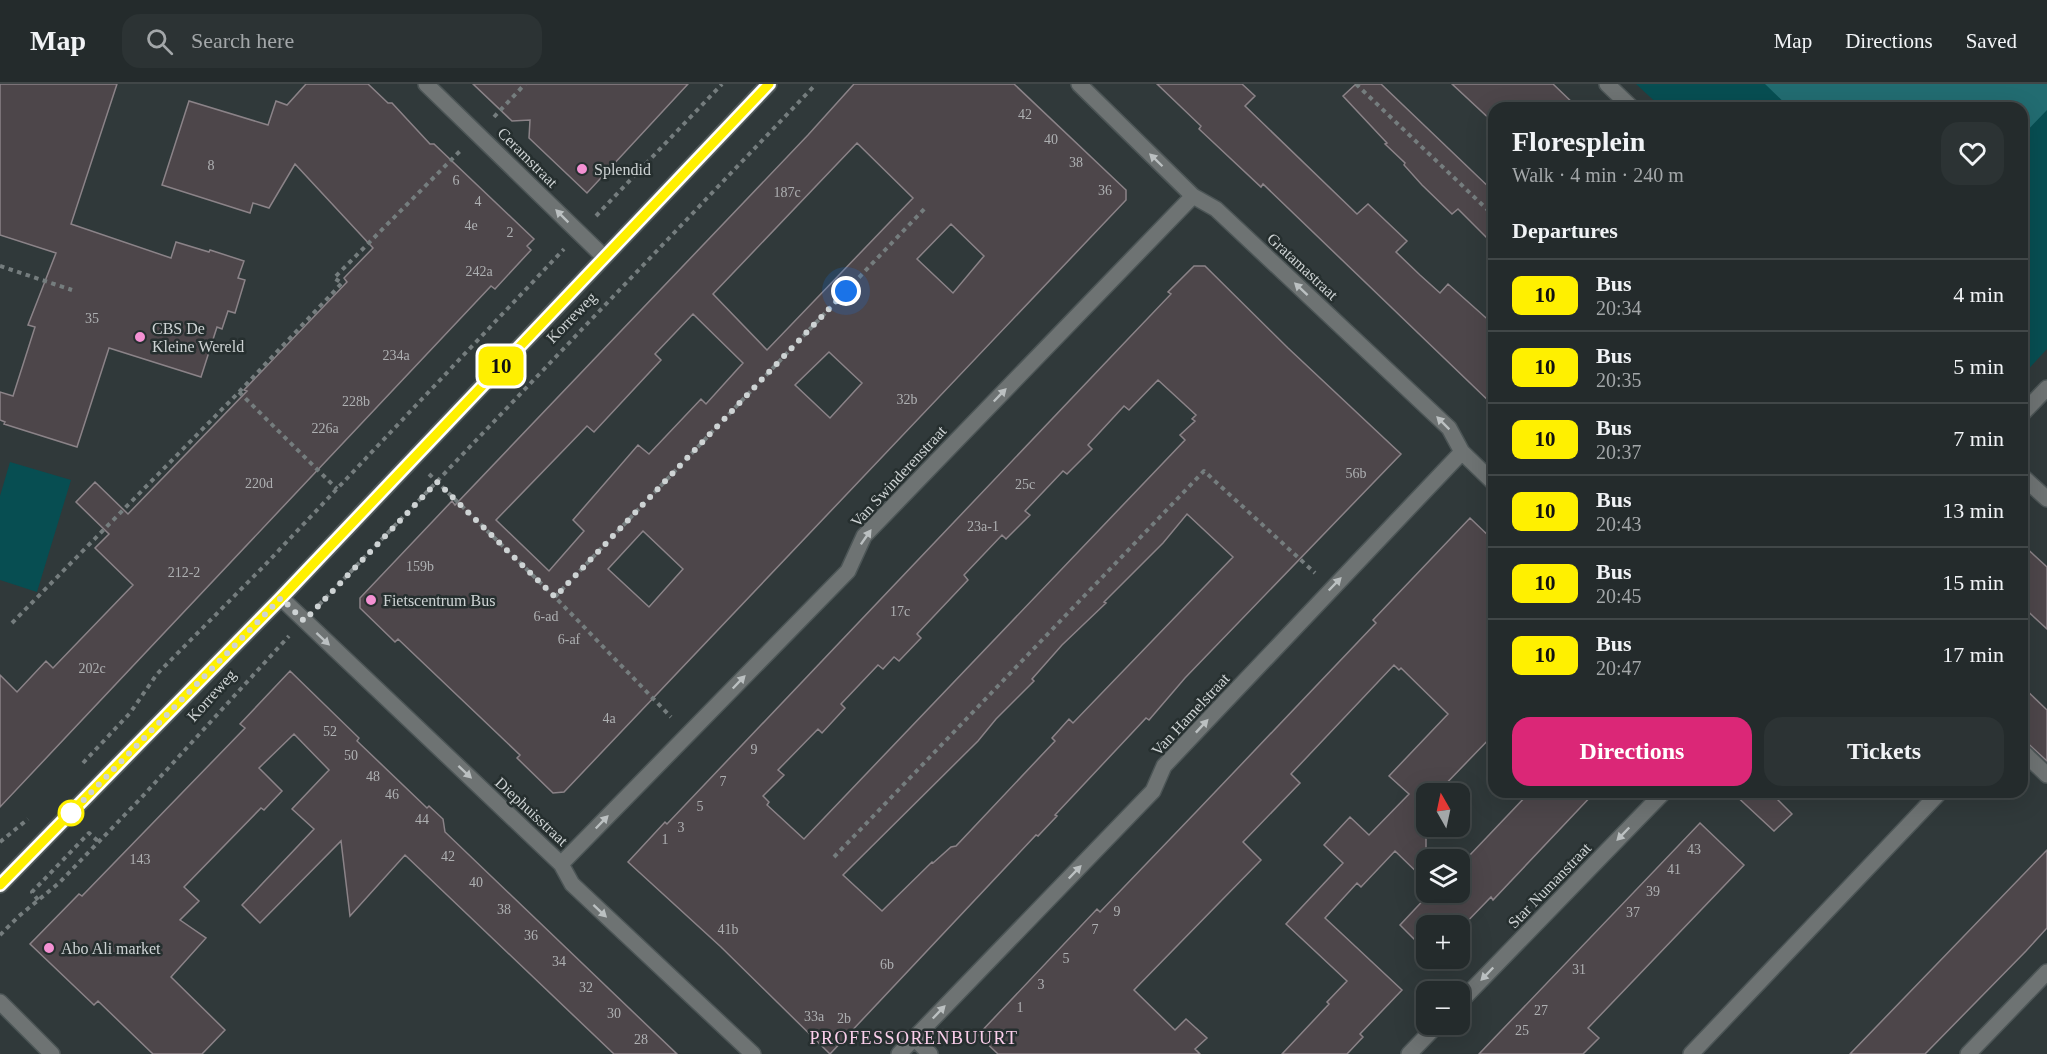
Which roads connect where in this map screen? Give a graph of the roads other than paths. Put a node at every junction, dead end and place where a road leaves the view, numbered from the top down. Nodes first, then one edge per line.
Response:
1 (426, 84) edge
2 (769, 84) edge
3 (1079, 84) edge
4 (1607, 84) edge
5 (1626, 102) edge
6 (1193, 196) junction
7 (604, 257) junction
8 (2047, 388) edge
9 (2028, 408) edge
10 (1462, 452) junction
11 (1488, 477) edge
12 (2028, 482) edge
13 (2047, 499) edge
14 (281, 598) junction
15 (2028, 757) edge
16 (2047, 775) edge
17 (1658, 798) edge
18 (1935, 798) edge
19 (561, 864) junction
20 (0, 885) edge
21 (2047, 972) edge
22 (1470, 992) edge
23 (0, 1002) edge
24 (1427, 1035) edge
25 (914, 1038) junction
26 (52, 1054) edge
27 (753, 1054) edge
28 (898, 1054) edge
29 (930, 1054) edge
30 (1409, 1054) edge
31 (1690, 1054) edge
32 (1968, 1054) edge

7 -> 1 street, Ceramstraat
2 - 7 street, Korreweg
6 -> 3 street, Gratamastraat
4 - 5 street
10 -> 6 street, Gratamastraat
19 -> 6 street, Van Swinderenstraat
7 - 14 street, Korreweg
8 - 9 street
10 - 11 street, Gratamastraat
25 -> 10 street, Van Hamelstraat
12 - 13 street
14 -> 19 street, Diephuisstraat
14 - 20 street, Korreweg
15 - 16 street
17 -> 22 street, Star Numanstraat
18 - 31 street
19 -> 27 street, Diephuisstraat
21 - 32 street
23 - 26 street
24 - 30 street
25 - 28 street, Van Hamelstraat
25 - 29 street

